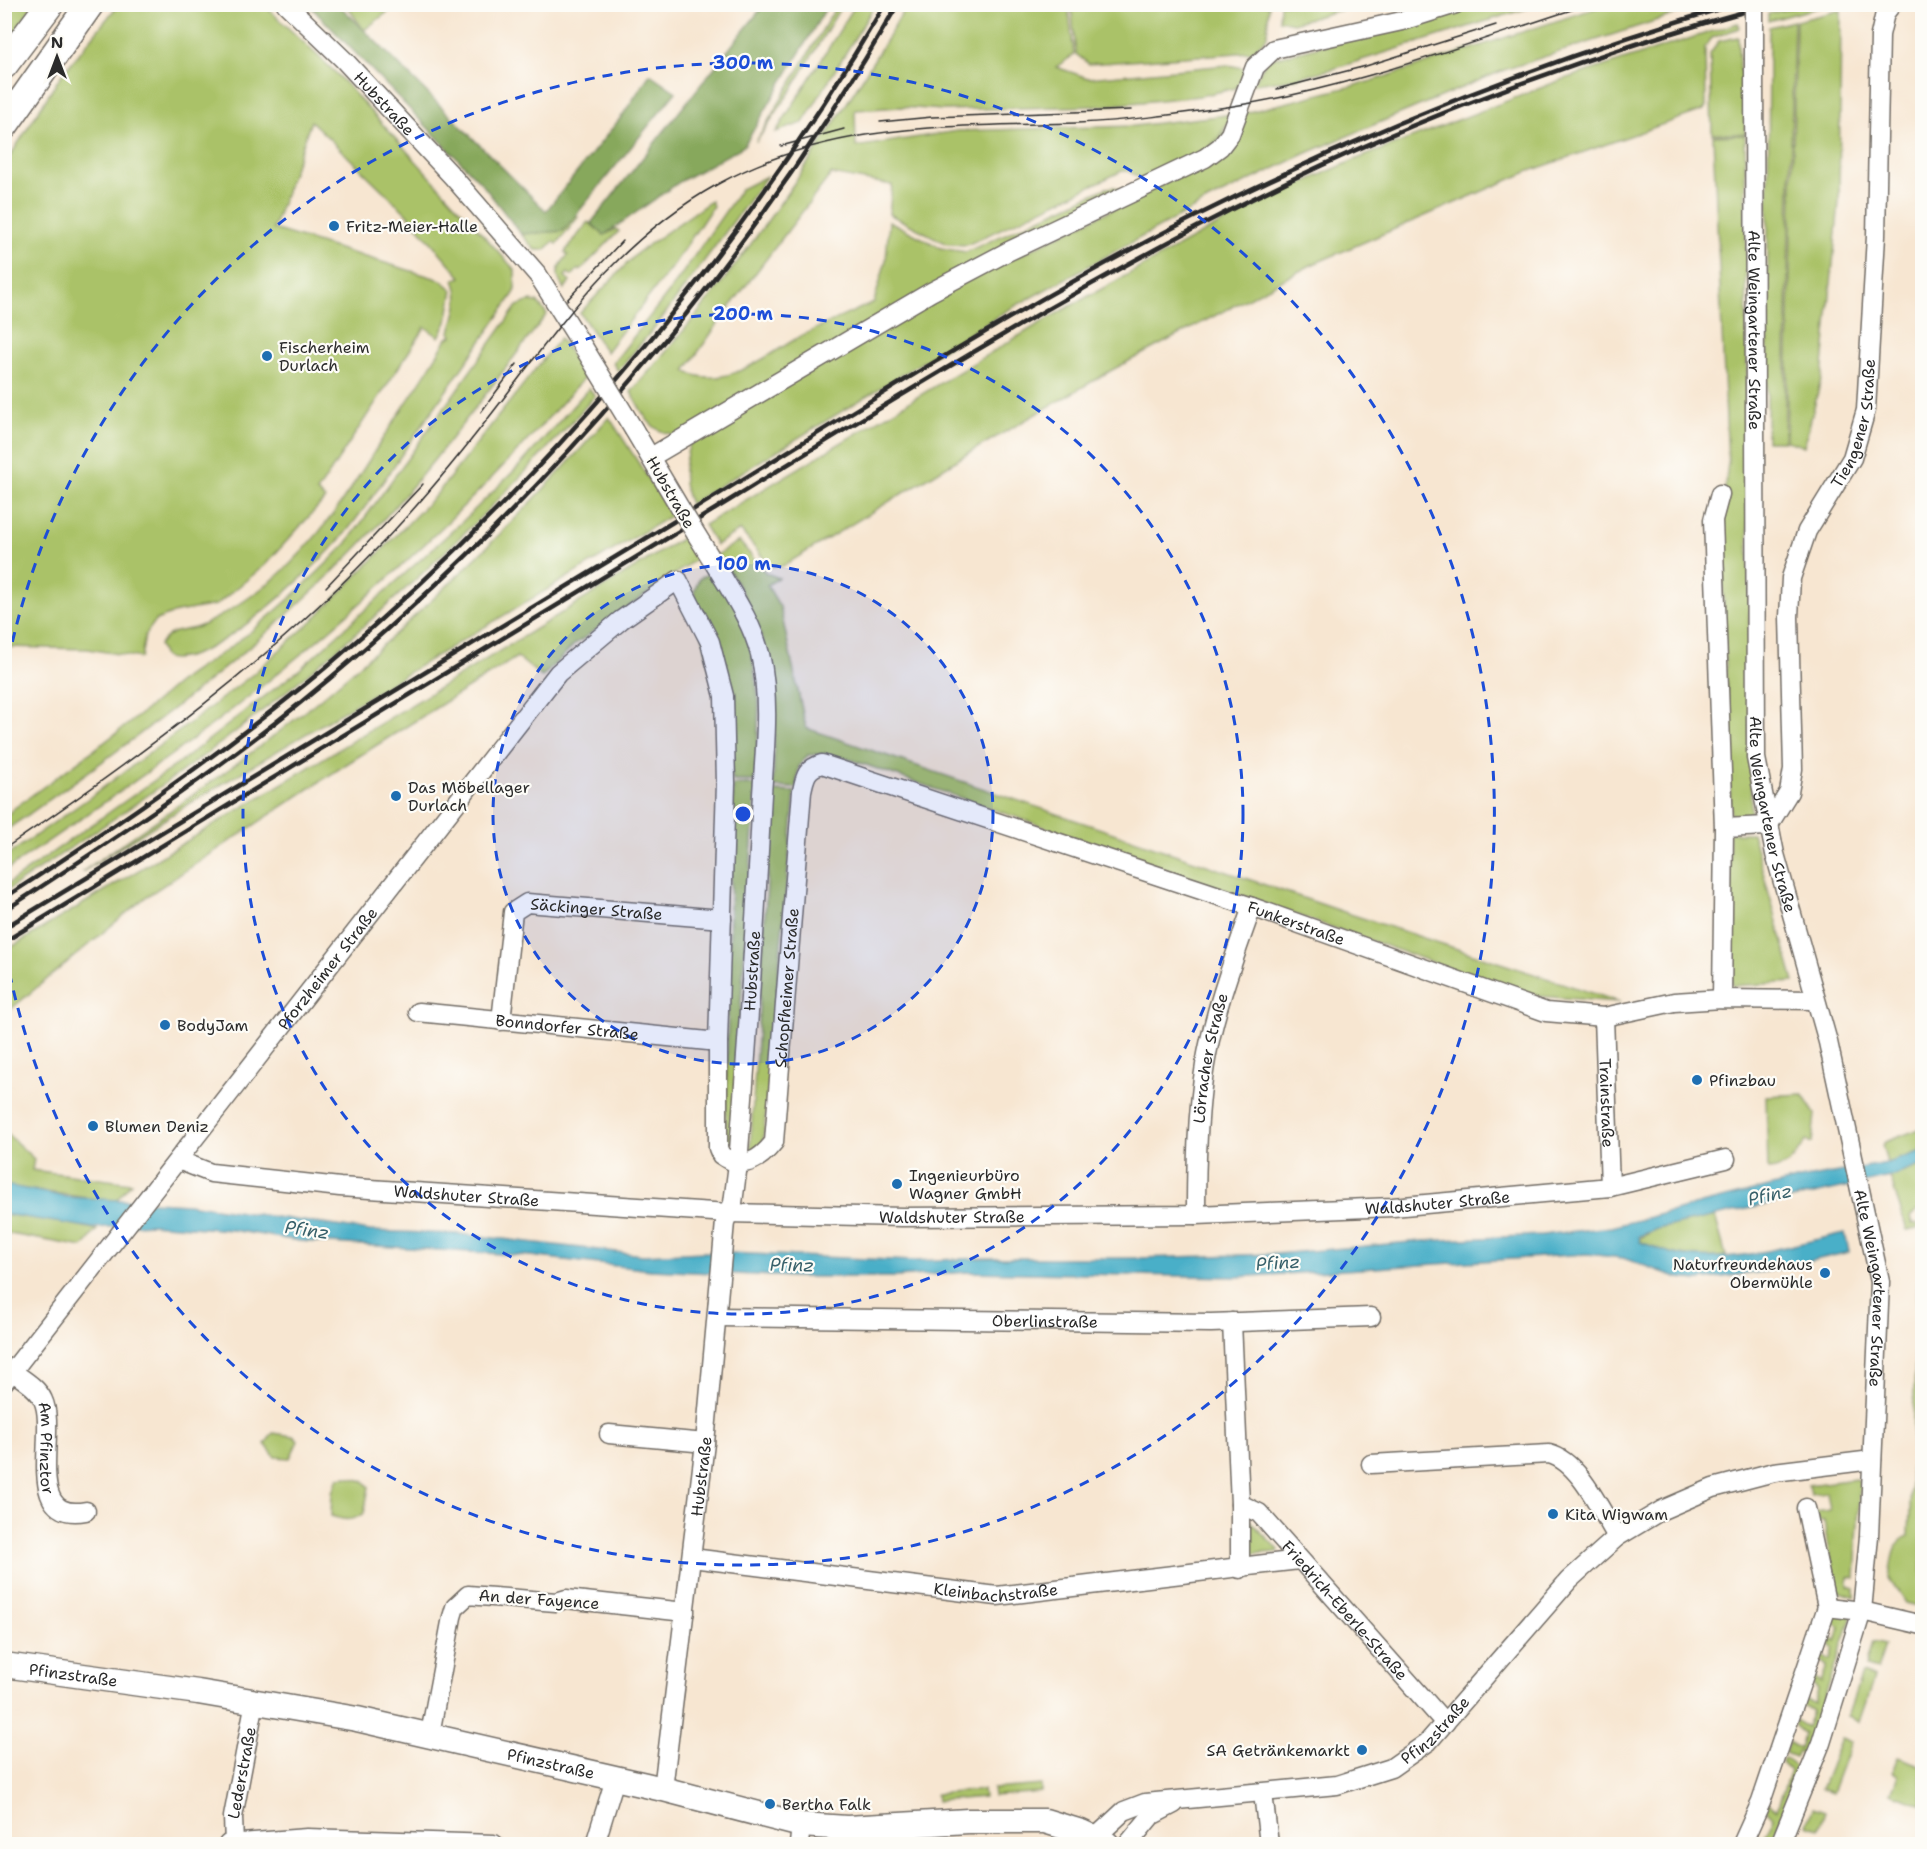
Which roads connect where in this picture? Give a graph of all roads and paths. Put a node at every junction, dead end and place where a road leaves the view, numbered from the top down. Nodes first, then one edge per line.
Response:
1 (50, 4) edge
2 (90, 4) edge
3 (286, 4) edge
4 (1456, 4) edge
5 (1754, 4) edge
6 (1892, 4) edge
7 (4, 65) edge
8 (4, 126) edge
9 (651, 457) junction
10 (1720, 494) dead end
11 (678, 580) joint
12 (802, 791) joint
13 (1768, 826) junction
14 (1724, 828) junction
15 (1252, 907) junction
16 (722, 919) junction
17 (1722, 999) junction
18 (1815, 1000) junction
19 (418, 1012) dead end
20 (1604, 1017) junction
21 (501, 1021) junction
22 (718, 1042) junction
23 (1726, 1159) dead end
24 (178, 1160) junction
25 (738, 1164) junction
26 (1610, 1187) junction
27 (728, 1213) junction
28 (1196, 1215) junction
29 (718, 1317) junction
30 (1371, 1317) dead end
31 (1232, 1322) junction
32 (9, 1377) edge
33 (609, 1434) dead end
34 (705, 1443) junction
35 (1872, 1460) junction
36 (1371, 1464) dead end
37 (1240, 1504) junction
38 (1806, 1509) dead end
39 (86, 1511) dead end
40 (1617, 1537) junction
41 (692, 1558) junction
42 (1299, 1560) junction
43 (1240, 1569) junction
44 (1827, 1607) junction
45 (1862, 1611) junction
46 (685, 1612) junction
47 (1923, 1625) edge
48 (4, 1665) edge
49 (255, 1701) junction
50 (1445, 1723) junction
51 (430, 1734) junction
52 (615, 1779) junction
53 (663, 1790) junction
54 (1263, 1792) junction
55 (1187, 1800) junction
56 (800, 1835) edge
57 (1101, 1841) edge
58 (232, 1844) edge
59 (494, 1845) edge
60 (595, 1845) edge
61 (1128, 1845) edge
62 (1269, 1845) edge
63 (1742, 1845) edge
64 (1780, 1845) edge

1 - 7 main road
2 - 8 main road
3 - 9 street, Hubstraße, bridge
4 - 9 street
5 - 13 street, Alte Weingartener Straße, bridge
6 - 13 street, Tiengener Straße
9 - 25 street, Hubstraße, bridge
10 - 14 street
11 - 16 street, Hubstraße
11 - 24 street, Pforzheimer Straße
12 - 15 street, Funkerstraße
12 - 25 street, Schopfheimer Straße
13 - 14 street
13 - 18 street, Alte Weingartener Straße
14 - 17 street
15 - 20 street, Funkerstraße
15 - 28 street, Lörracher Straße
16 - 21 street, Säckinger Straße
16 - 22 street, Hubstraße
17 - 18 street, Funkerstraße
17 - 20 street, Funkerstraße
18 - 35 street, Alte Weingartener Straße
19 - 21 street, Bonndorfer Straße
20 - 26 street, Trainstraße
21 - 22 street, Bonndorfer Straße
22 - 25 street, Hubstraße
23 - 26 street, Waldshuter Straße
24 - 27 street, Waldshuter Straße
24 - 32 street, Pforzheimer Straße
25 - 27 street, Hubstraße
26 - 28 street, Waldshuter Straße
27 - 28 street, Waldshuter Straße
27 - 29 street, Hubstraße
29 - 31 street, Oberlinstraße
29 - 34 street, Hubstraße
30 - 31 street, Oberlinstraße
31 - 37 street
32 - 39 street, Am Pfinztor
33 - 34 street
34 - 41 street, Hubstraße
35 - 40 street, Pfinzstraße
35 - 45 street, Alte Weingartener Straße
36 - 40 street
37 - 42 street, Friedrich-Eberle-Straße
37 - 43 street
38 - 44 street
40 - 50 street, Pfinzstraße
41 - 43 street, Kleinbachstraße
41 - 46 street, Hubstraße
42 - 43 street, Kleinbachstraße
42 - 50 street, Friedrich-Eberle-Straße
44 - 45 street
44 - 63 street
45 - 47 street
45 - 64 street, Alte Weingartener Straße
46 - 51 street, An der Fayence
46 - 53 street, Hubstraße
48 - 49 main road, Pfinzstraße
49 - 51 main road, Pfinzstraße
49 - 58 street, Lederstraße
50 - 54 street, Pfinzstraße
51 - 52 main road, Pfinzstraße
52 - 53 main road, Pfinzstraße
52 - 60 street
53 - 56 main road, Pfinzstraße
54 - 55 street, Pfinzstraße
54 - 62 street
55 - 57 street, Pfinzstraße
55 - 61 street, Pfinzstraße
56 - 57 main road, Pfinzstraße
58 - 59 street

